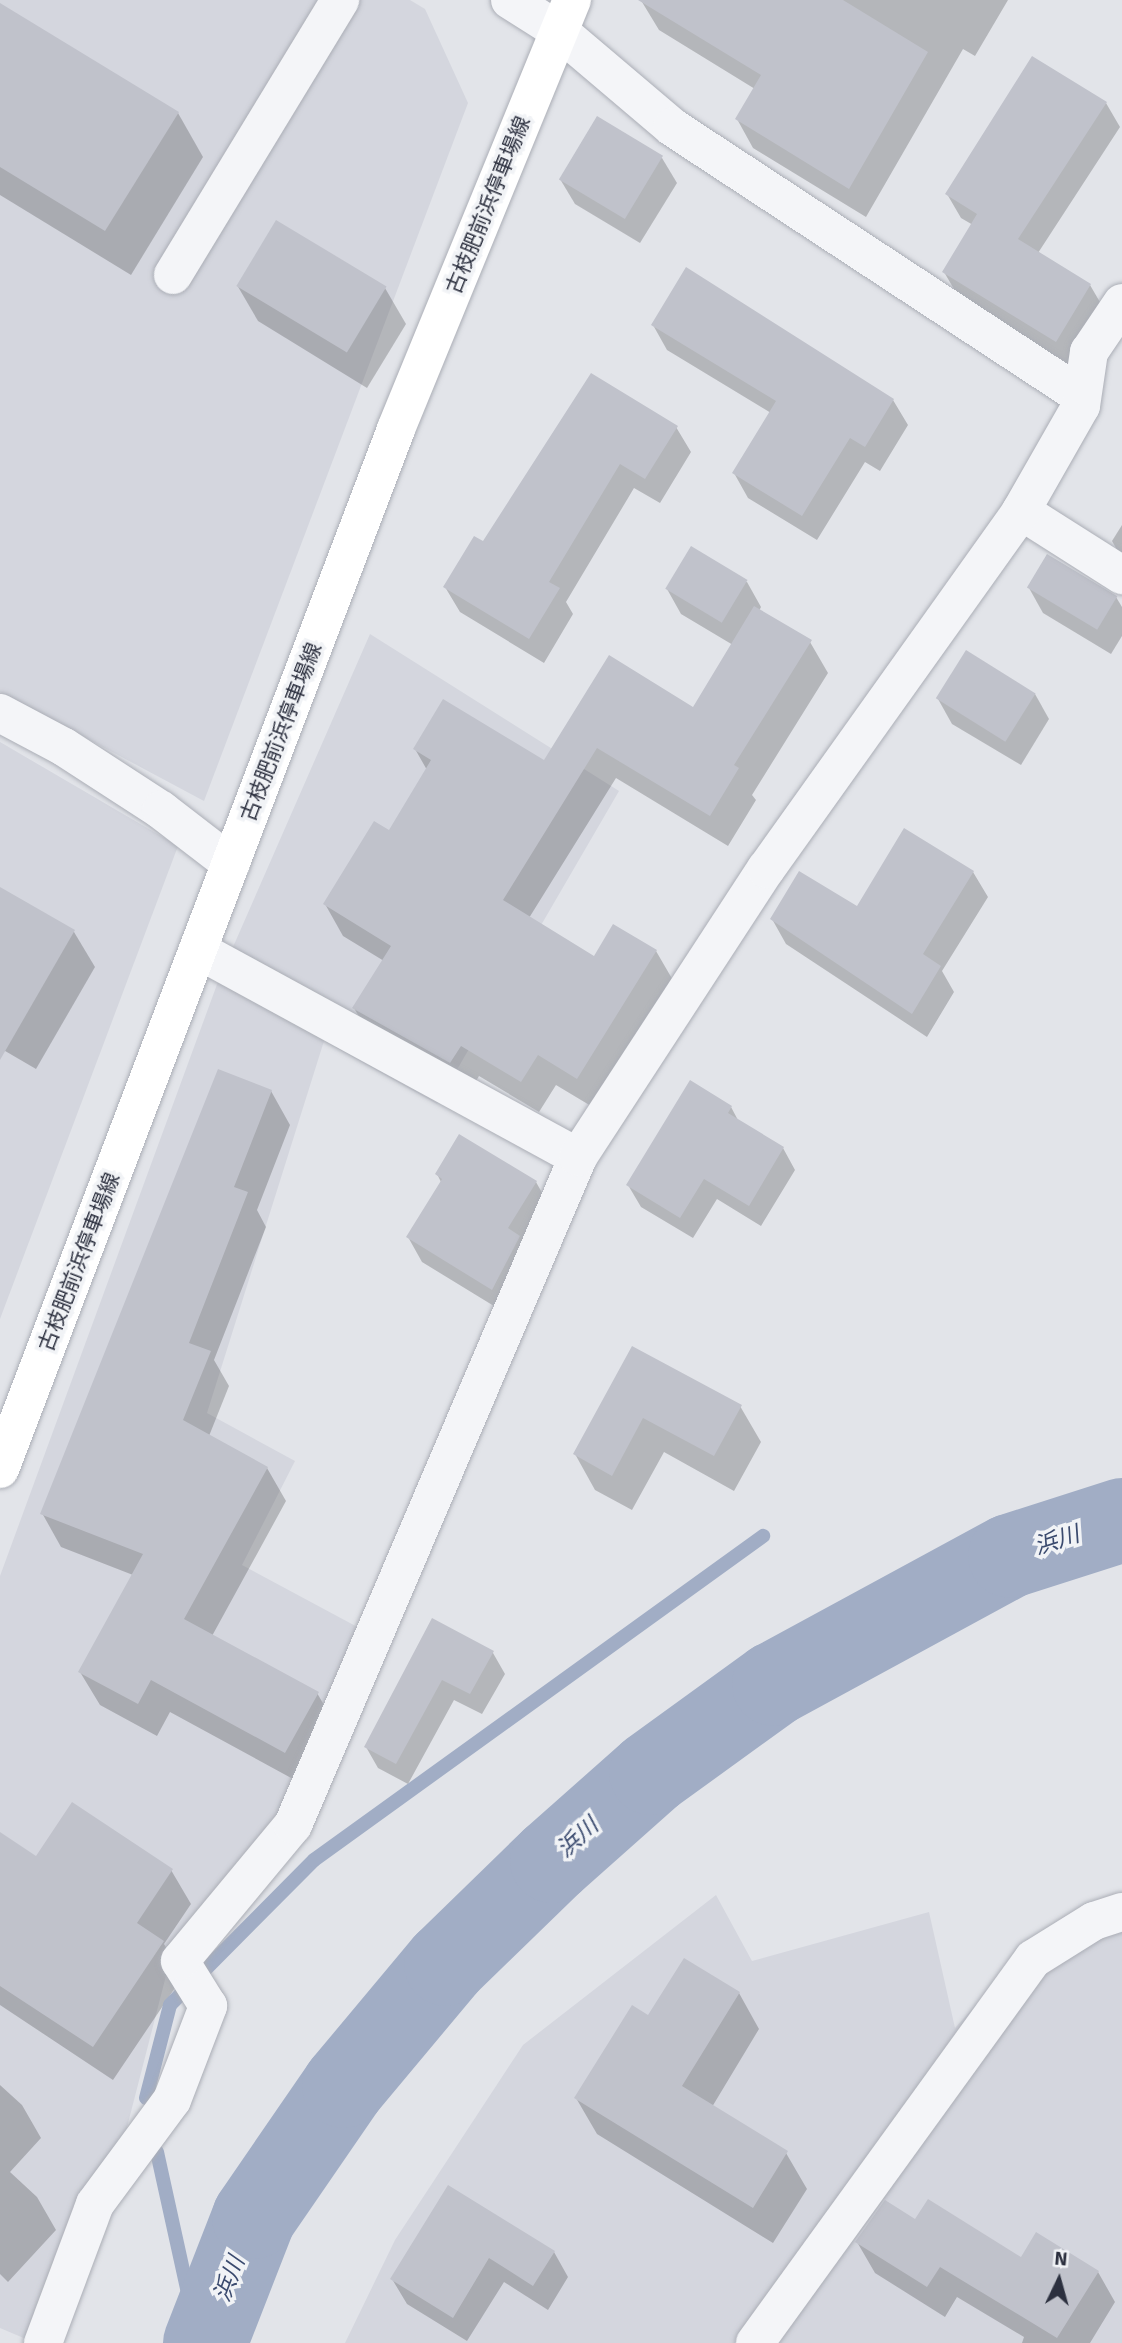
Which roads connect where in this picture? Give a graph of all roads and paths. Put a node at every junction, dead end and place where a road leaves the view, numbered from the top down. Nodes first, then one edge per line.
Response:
1 (340, 0) edge
2 (510, 0) edge
3 (565, 16) edge
4 (173, 275) dead end
5 (1122, 303) edge
6 (1080, 395) junction
7 (1021, 512) junction
8 (1122, 575) edge
9 (0, 713) edge
10 (231, 864) junction
11 (198, 950) junction
12 (578, 1157) junction
13 (0, 1469) edge
14 (1122, 1912) edge
15 (43, 2343) edge
16 (755, 2343) edge

1 - 4 street
2 - 3 street
3 - 6 street
3 - 10 main road, 古枝肥前浜停車場線
5 - 6 street
6 - 7 street
7 - 8 street
7 - 12 street
9 - 10 street
10 - 11 main road, 古枝肥前浜停車場線
11 - 12 street
11 - 13 main road, 古枝肥前浜停車場線
12 - 15 street
14 - 16 street

